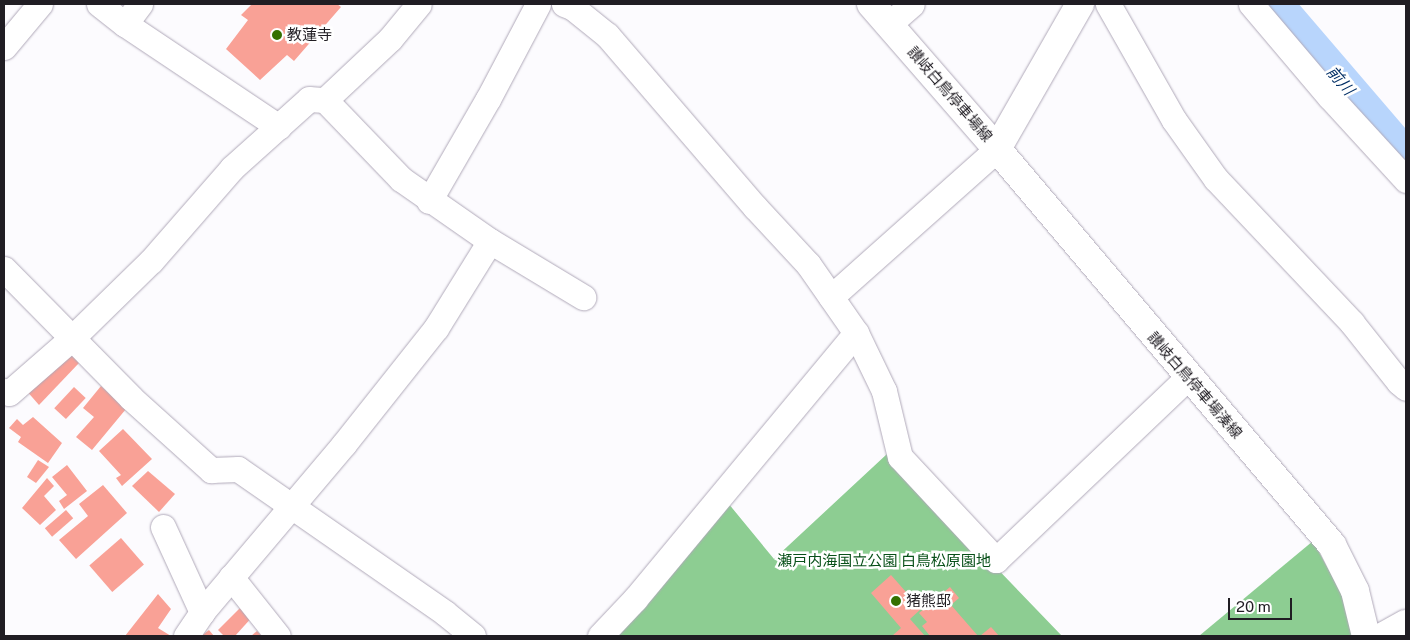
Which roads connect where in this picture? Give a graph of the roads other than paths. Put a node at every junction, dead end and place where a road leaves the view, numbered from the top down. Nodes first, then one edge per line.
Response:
1 (40, 4) edge
2 (99, 4) edge
3 (140, 4) edge
4 (419, 4) edge
5 (538, 4) edge
6 (564, 4) edge
7 (871, 4) edge
8 (912, 4) edge
9 (1080, 4) edge
10 (1108, 4) edge
11 (1251, 4) edge
12 (125, 24) junction
13 (889, 24) junction
14 (4, 47) edge
15 (325, 100) junction
16 (279, 127) junction
17 (997, 149) junction
18 (1406, 180) edge
19 (429, 201) junction
20 (490, 241) junction
21 (4, 269) edge
22 (583, 297) dead end
23 (831, 297) junction
24 (856, 333) junction
25 (72, 338) junction
26 (1188, 377) junction
27 (1406, 388) edge
28 (4, 391) edge
29 (291, 505) junction
30 (163, 527) dead end
31 (231, 577) junction
32 (202, 612) junction
33 (1406, 624) edge
34 (186, 636) edge
35 (278, 636) edge
36 (473, 636) edge
37 (600, 636) edge
38 (1366, 636) edge
39 (1384, 636) edge

1 - 14 street
2 - 12 street
3 - 12 street
4 - 15 street
5 - 19 street
6 - 23 street
7 - 13 main road, 讃岐白鳥停車場線
8 - 13 street
9 - 17 main road, 讃岐白鳥停車場線
10 - 27 street
11 - 18 street
12 - 16 street
13 - 17 main road, 讃岐白鳥停車場線
15 - 16 street
15 - 19 street
16 - 25 street
17 - 23 street
17 - 26 main road, 讃岐白鳥停車場湊線
19 - 20 street
20 - 22 street
20 - 29 street
21 - 25 street
23 - 24 street
24 - 26 street
24 - 37 street
25 - 28 street
25 - 29 street
26 - 38 main road, 讃岐白鳥停車場湊線
29 - 31 street
29 - 36 street
30 - 32 street
31 - 32 street
31 - 35 street
32 - 34 street
33 - 39 main road

